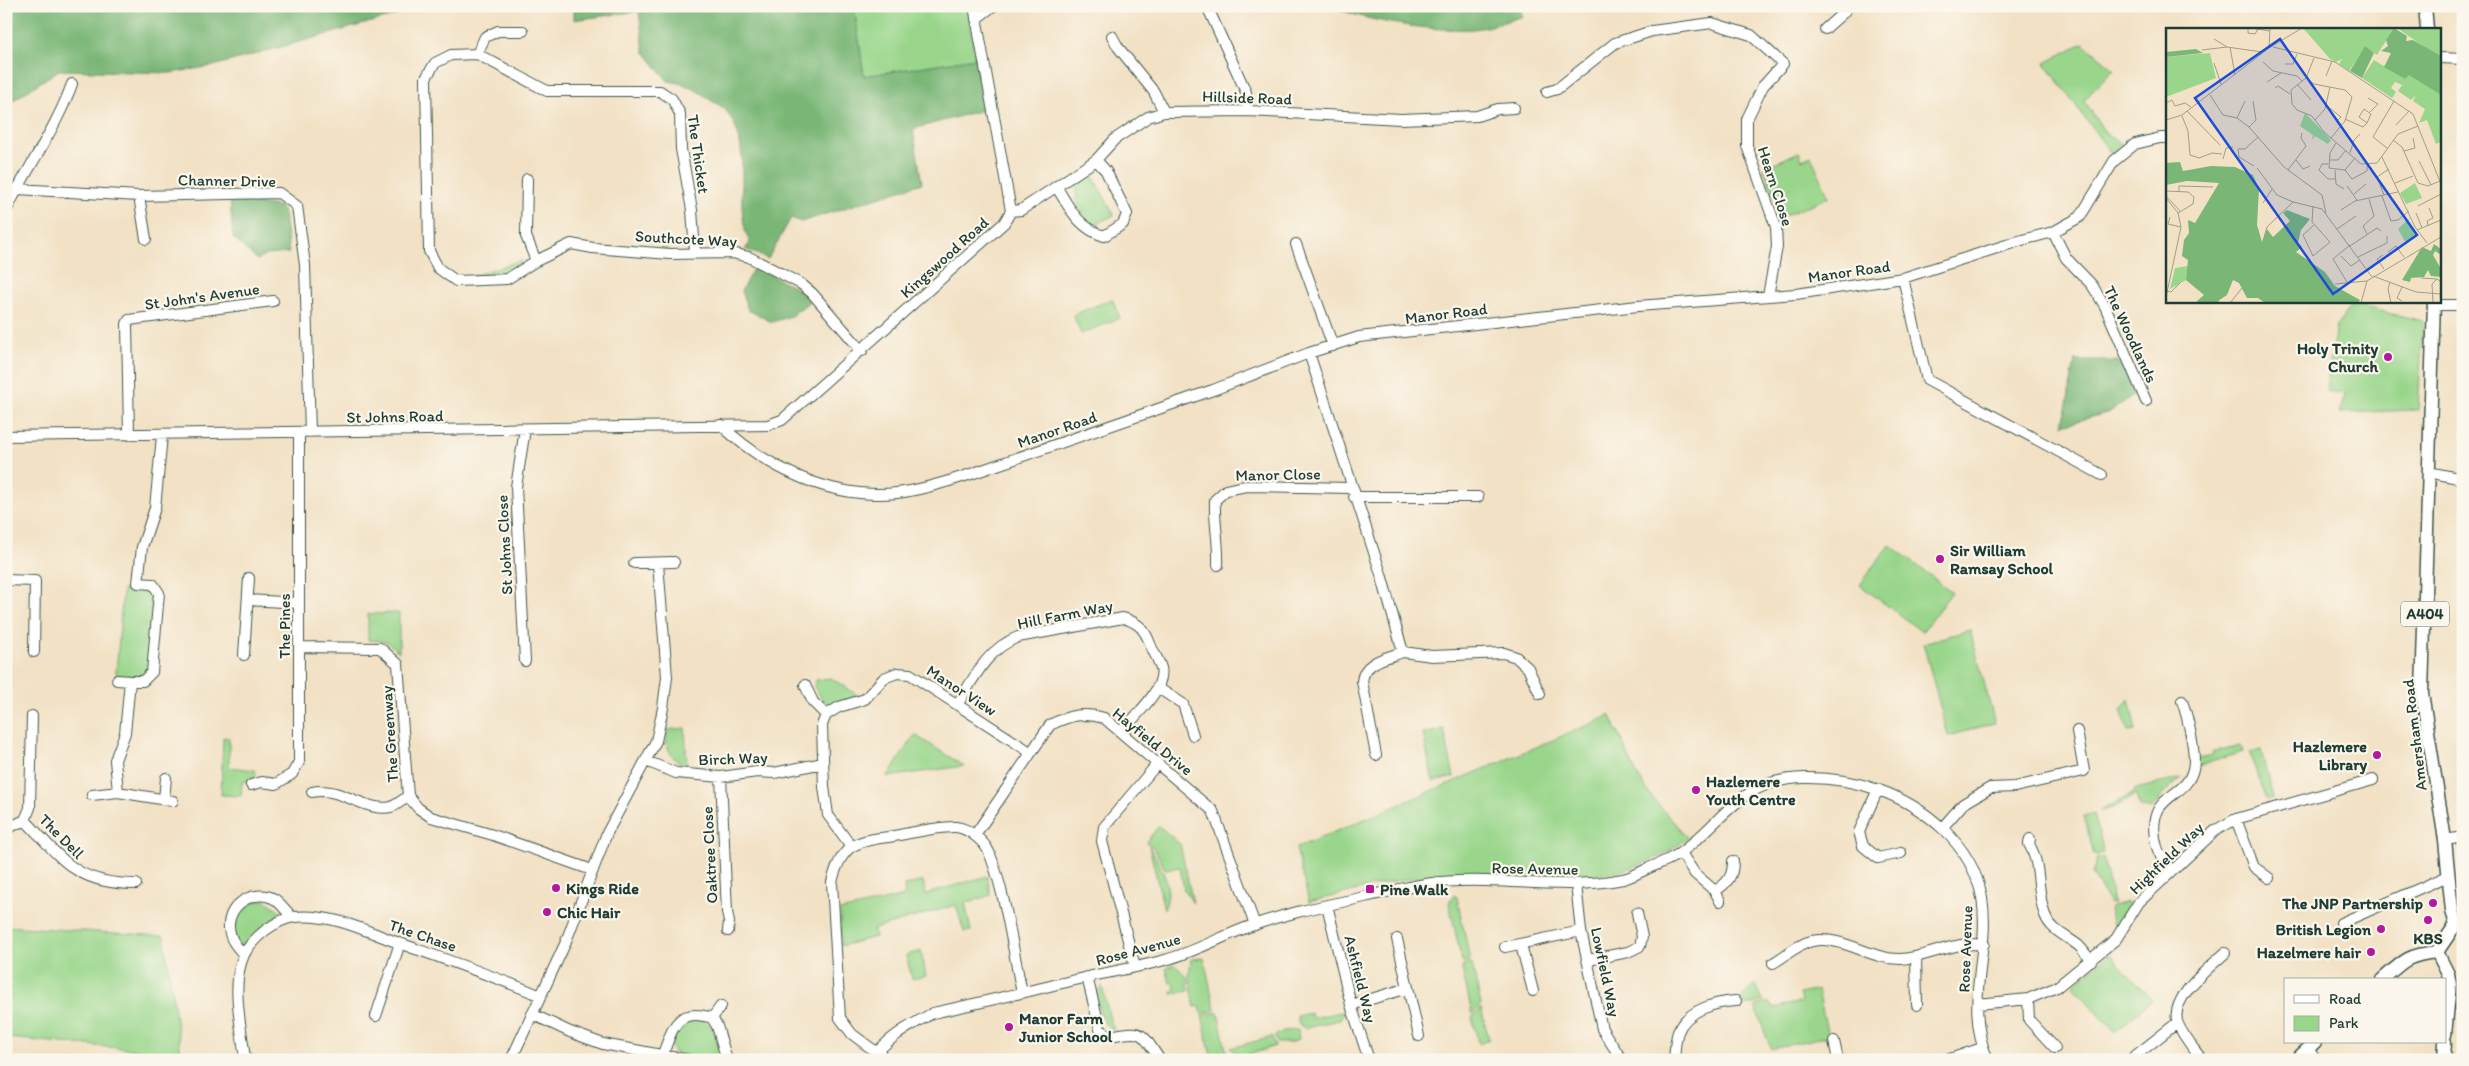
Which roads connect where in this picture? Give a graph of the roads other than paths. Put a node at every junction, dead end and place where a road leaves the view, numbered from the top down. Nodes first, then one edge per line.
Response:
1 (974, 6) edge
2 (994, 6) edge
3 (1207, 6) edge
4 (1848, 6) edge
5 (2425, 6) edge
6 (976, 19) junction
7 (2427, 28) edge
8 (1825, 29) dead end
9 (524, 31) dead end
10 (1112, 36) dead end
11 (477, 54) junction
12 (2442, 58) edge
13 (2463, 59) edge
14 (72, 84) dead end
15 (1547, 92) dead end
16 (1514, 108) dead end
17 (1248, 111) junction
18 (1164, 112) junction
19 (2166, 138) edge
20 (1096, 160) junction
21 (527, 179) dead end
22 (1056, 186) junction
23 (17, 189) junction
24 (138, 196) junction
25 (6, 210) edge
26 (1011, 211) junction
27 (2053, 232) junction
28 (146, 239) dead end
29 (1296, 244) dead end
30 (695, 252) junction
31 (536, 261) junction
32 (1903, 278) junction
33 (1768, 296) junction
34 (273, 301) dead end
35 (2434, 303) edge
36 (2463, 305) edge
37 (1333, 346) junction
38 (862, 350) junction
39 (1309, 353) junction
40 (2146, 401) dead end
41 (782, 420) joint
42 (722, 425) junction
43 (525, 429) junction
44 (304, 432) junction
45 (129, 435) junction
46 (6, 436) edge
47 (162, 436) junction
48 (2428, 472) junction
49 (2102, 475) dead end
50 (2463, 479) edge
51 (1352, 493) junction
52 (1478, 497) dead end
53 (674, 562) dead end
54 (658, 563) junction
55 (634, 564) dead end
56 (1218, 565) dead end
57 (249, 578) dead end
58 (6, 580) edge
59 (248, 600) junction
60 (299, 603) junction
61 (299, 647) junction
62 (34, 652) dead end
63 (1403, 652) junction
64 (244, 655) dead end
65 (525, 661) dead end
66 (116, 680) dead end
67 (130, 681) junction
68 (805, 686) dead end
69 (1158, 688) junction
70 (1540, 694) dead end
71 (2182, 701) dead end
72 (957, 705) junction
73 (826, 715) junction
74 (32, 716) dead end
75 (2077, 731) dead end
76 (1121, 732) junction
77 (1193, 735) dead end
78 (1030, 752) junction
79 (1376, 755) dead end
80 (646, 761) junction
81 (823, 763) junction
82 (1158, 763) junction
83 (721, 777) junction
84 (166, 778) dead end
85 (2373, 780) dead end
86 (251, 784) dead end
87 (1878, 789) junction
88 (118, 792) junction
89 (312, 792) dead end
90 (92, 795) dead end
91 (408, 796) junction
92 (2236, 819) junction
93 (25, 820) junction
94 (1942, 828) junction
95 (6, 830) edge
96 (975, 835) junction
97 (2463, 837) edge
98 (2030, 839) dead end
99 (2445, 840) junction
100 (851, 846) junction
101 (1681, 853) junction
102 (1901, 853) dead end
103 (1733, 861) dead end
104 (592, 870) junction
105 (2172, 871) junction
106 (2448, 876) junction
107 (2269, 878) dead end
108 (136, 884) dead end
109 (1576, 884) junction
110 (1714, 891) junction
111 (1720, 901) dead end
112 (1327, 905) junction
113 (1637, 913) dead end
114 (292, 918) junction
115 (2341, 923) dead end
116 (1255, 924) junction
117 (2459, 925) edge
118 (728, 930) dead end
119 (1581, 931) junction
120 (1397, 939) dead end
121 (400, 943) junction
122 (1521, 944) junction
123 (1984, 944) junction
124 (1505, 947) dead end
125 (2437, 952) junction
126 (2225, 953) dead end
127 (244, 956) junction
128 (1916, 957) junction
129 (1588, 960) junction
130 (2091, 961) junction
131 (1773, 963) dead end
132 (1135, 967) junction
133 (1087, 977) junction
134 (2384, 978) edge
135 (1408, 988) junction
136 (1533, 990) dead end
137 (1022, 993) junction
138 (541, 996) junction
139 (2028, 999) junction
140 (1736, 1001) dead end
141 (1978, 1004) junction
142 (1351, 1005) junction
143 (1917, 1005) dead end
144 (721, 1006) dead end
145 (532, 1014) junction
146 (376, 1016) dead end
147 (712, 1018) junction
148 (2177, 1023) junction
149 (2446, 1025) edge
150 (1419, 1036) dead end
151 (1834, 1041) dead end
152 (2445, 1044) edge
153 (2312, 1046) edge
154 (1982, 1048) junction
155 (2054, 1048) dead end
156 (663, 1054) junction
157 (874, 1056) edge
158 (245, 1060) edge
159 (511, 1060) edge
160 (688, 1060) edge
161 (727, 1060) edge
162 (1160, 1060) edge
163 (1369, 1060) edge
164 (1622, 1060) edge
165 (1674, 1060) edge
166 (1838, 1060) edge
167 (1947, 1060) edge
168 (1988, 1060) edge
169 (2130, 1060) edge
170 (2202, 1060) edge
171 (2296, 1060) edge
172 (2316, 1060) edge
173 (2444, 1060) edge

1 - 6 street, Kingswood Road
2 - 6 street
3 - 17 street
4 - 8 street
5 - 7 main road
6 - 26 street, Kingswood Road
9 - 11 street
10 - 18 street
11 - 30 street, The Thicket
11 - 31 street, Southcote Way
12 - 13 street
14 - 23 street
15 - 33 street, Hearn Close
16 - 17 street, Hillside Road
17 - 18 street, Hillside Road
18 - 20 street, Hillside Road
19 - 27 street, Manor Road
20 - 22 street, Hillside Road
20 - 22 street
21 - 31 street
22 - 26 street, Hillside Road
23 - 24 street, Channer Drive
23 - 25 street
24 - 28 street
24 - 44 street, Channer Drive
26 - 38 street, Kingswood Road
27 - 32 street, Manor Road
27 - 40 street, The Woodlands
29 - 37 street
30 - 31 street, Southcote Way
30 - 38 street, Southcote Way
32 - 33 street, Manor Road
32 - 49 street
33 - 37 street, Manor Road
34 - 45 street, St John's Avenue
35 - 36 street
35 - 48 main road, Amersham Road / A404
37 - 39 street, Manor Road
38 - 41 street, Kingswood Road
39 - 42 street, Manor Road
39 - 51 street, Manor Close
41 - 42 street, St Johns Road
42 - 43 street, St Johns Road
43 - 44 street, St Johns Road
43 - 65 street, St Johns Close
44 - 47 street, St Johns Road
44 - 60 street, The Pines
45 - 46 street, St Johns Road
45 - 47 street, St Johns Road
47 - 67 street
48 - 50 street
48 - 99 main road, Amersham Road / A404
51 - 52 street, Manor Close
51 - 56 street, Manor Close
51 - 63 street, Manor Close
53 - 54 street
54 - 55 street
54 - 80 street
57 - 59 street
58 - 62 street
59 - 60 street
59 - 64 street
60 - 61 street, The Pines
61 - 86 street, The Pines
61 - 91 street, The Greenway
63 - 70 street
63 - 79 street
66 - 67 street
67 - 88 street
68 - 73 street
69 - 72 street, Hill Farm Way
69 - 76 street
69 - 77 street
71 - 105 street
72 - 73 street, Manor View
72 - 78 street, Manor View
73 - 81 street
74 - 93 street
75 - 94 street
76 - 78 street, Hayfield Drive
76 - 82 street, Hayfield Drive
78 - 96 street, Hayfield Drive
80 - 83 street, Birch Way
80 - 104 street
81 - 83 street, Birch Way
81 - 100 street
82 - 116 street, Hayfield Drive
82 - 132 street
83 - 118 street, Oaktree Close
84 - 88 street
85 - 92 street, Highfield Way
87 - 94 street, Rose Avenue
87 - 101 street, Rose Avenue
87 - 102 street
88 - 90 street
89 - 91 street
91 - 104 street, The Greenway
92 - 105 street, Highfield Way
92 - 107 street
93 - 95 street
93 - 108 street, The Dell
94 - 123 street, Rose Avenue
96 - 100 street
96 - 137 street
97 - 99 street
98 - 130 street
99 - 106 main road, Amersham Road / A404
100 - 157 street
101 - 109 street, Rose Avenue
101 - 110 street
103 - 110 street
104 - 138 street
105 - 130 street, Highfield Way
106 - 115 street
106 - 117 main road, Amersham Road / A404
109 - 112 street, Rose Avenue
109 - 119 street, Lowfield Way
110 - 111 street
112 - 116 street, Rose Avenue
112 - 142 street, Ashfield Way
113 - 129 street
114 - 121 street, The Chase
114 - 127 street, The Chase
114 - 127 street
116 - 132 street, Rose Avenue
117 - 125 main road, Amersham Road / A404
119 - 122 street
119 - 129 street, Lowfield Way
120 - 135 street
121 - 138 street, The Chase
121 - 146 street
122 - 124 street
122 - 136 street
123 - 128 street
123 - 141 street, Rose Avenue
125 - 134 main road
125 - 149 main road
126 - 148 street
127 - 158 street, The Chase
128 - 131 street
128 - 143 street
129 - 164 street, Lowfield Way
130 - 139 street, Highfield Way
132 - 133 street, Rose Avenue
133 - 137 street, Rose Avenue
133 - 162 street
135 - 142 street
135 - 150 street
137 - 157 street, Rose Avenue
138 - 145 street
139 - 141 street, Highfield Way
139 - 155 street
140 - 165 street
141 - 154 street, Rose Avenue
142 - 163 street, Ashfield Way
144 - 147 street
145 - 156 street
145 - 159 street
147 - 156 street
147 - 161 street
148 - 169 street
148 - 170 street
151 - 166 street
152 - 173 main road
153 - 171 main road
153 - 172 street
154 - 167 street
154 - 168 street, Rose Avenue
156 - 160 street

